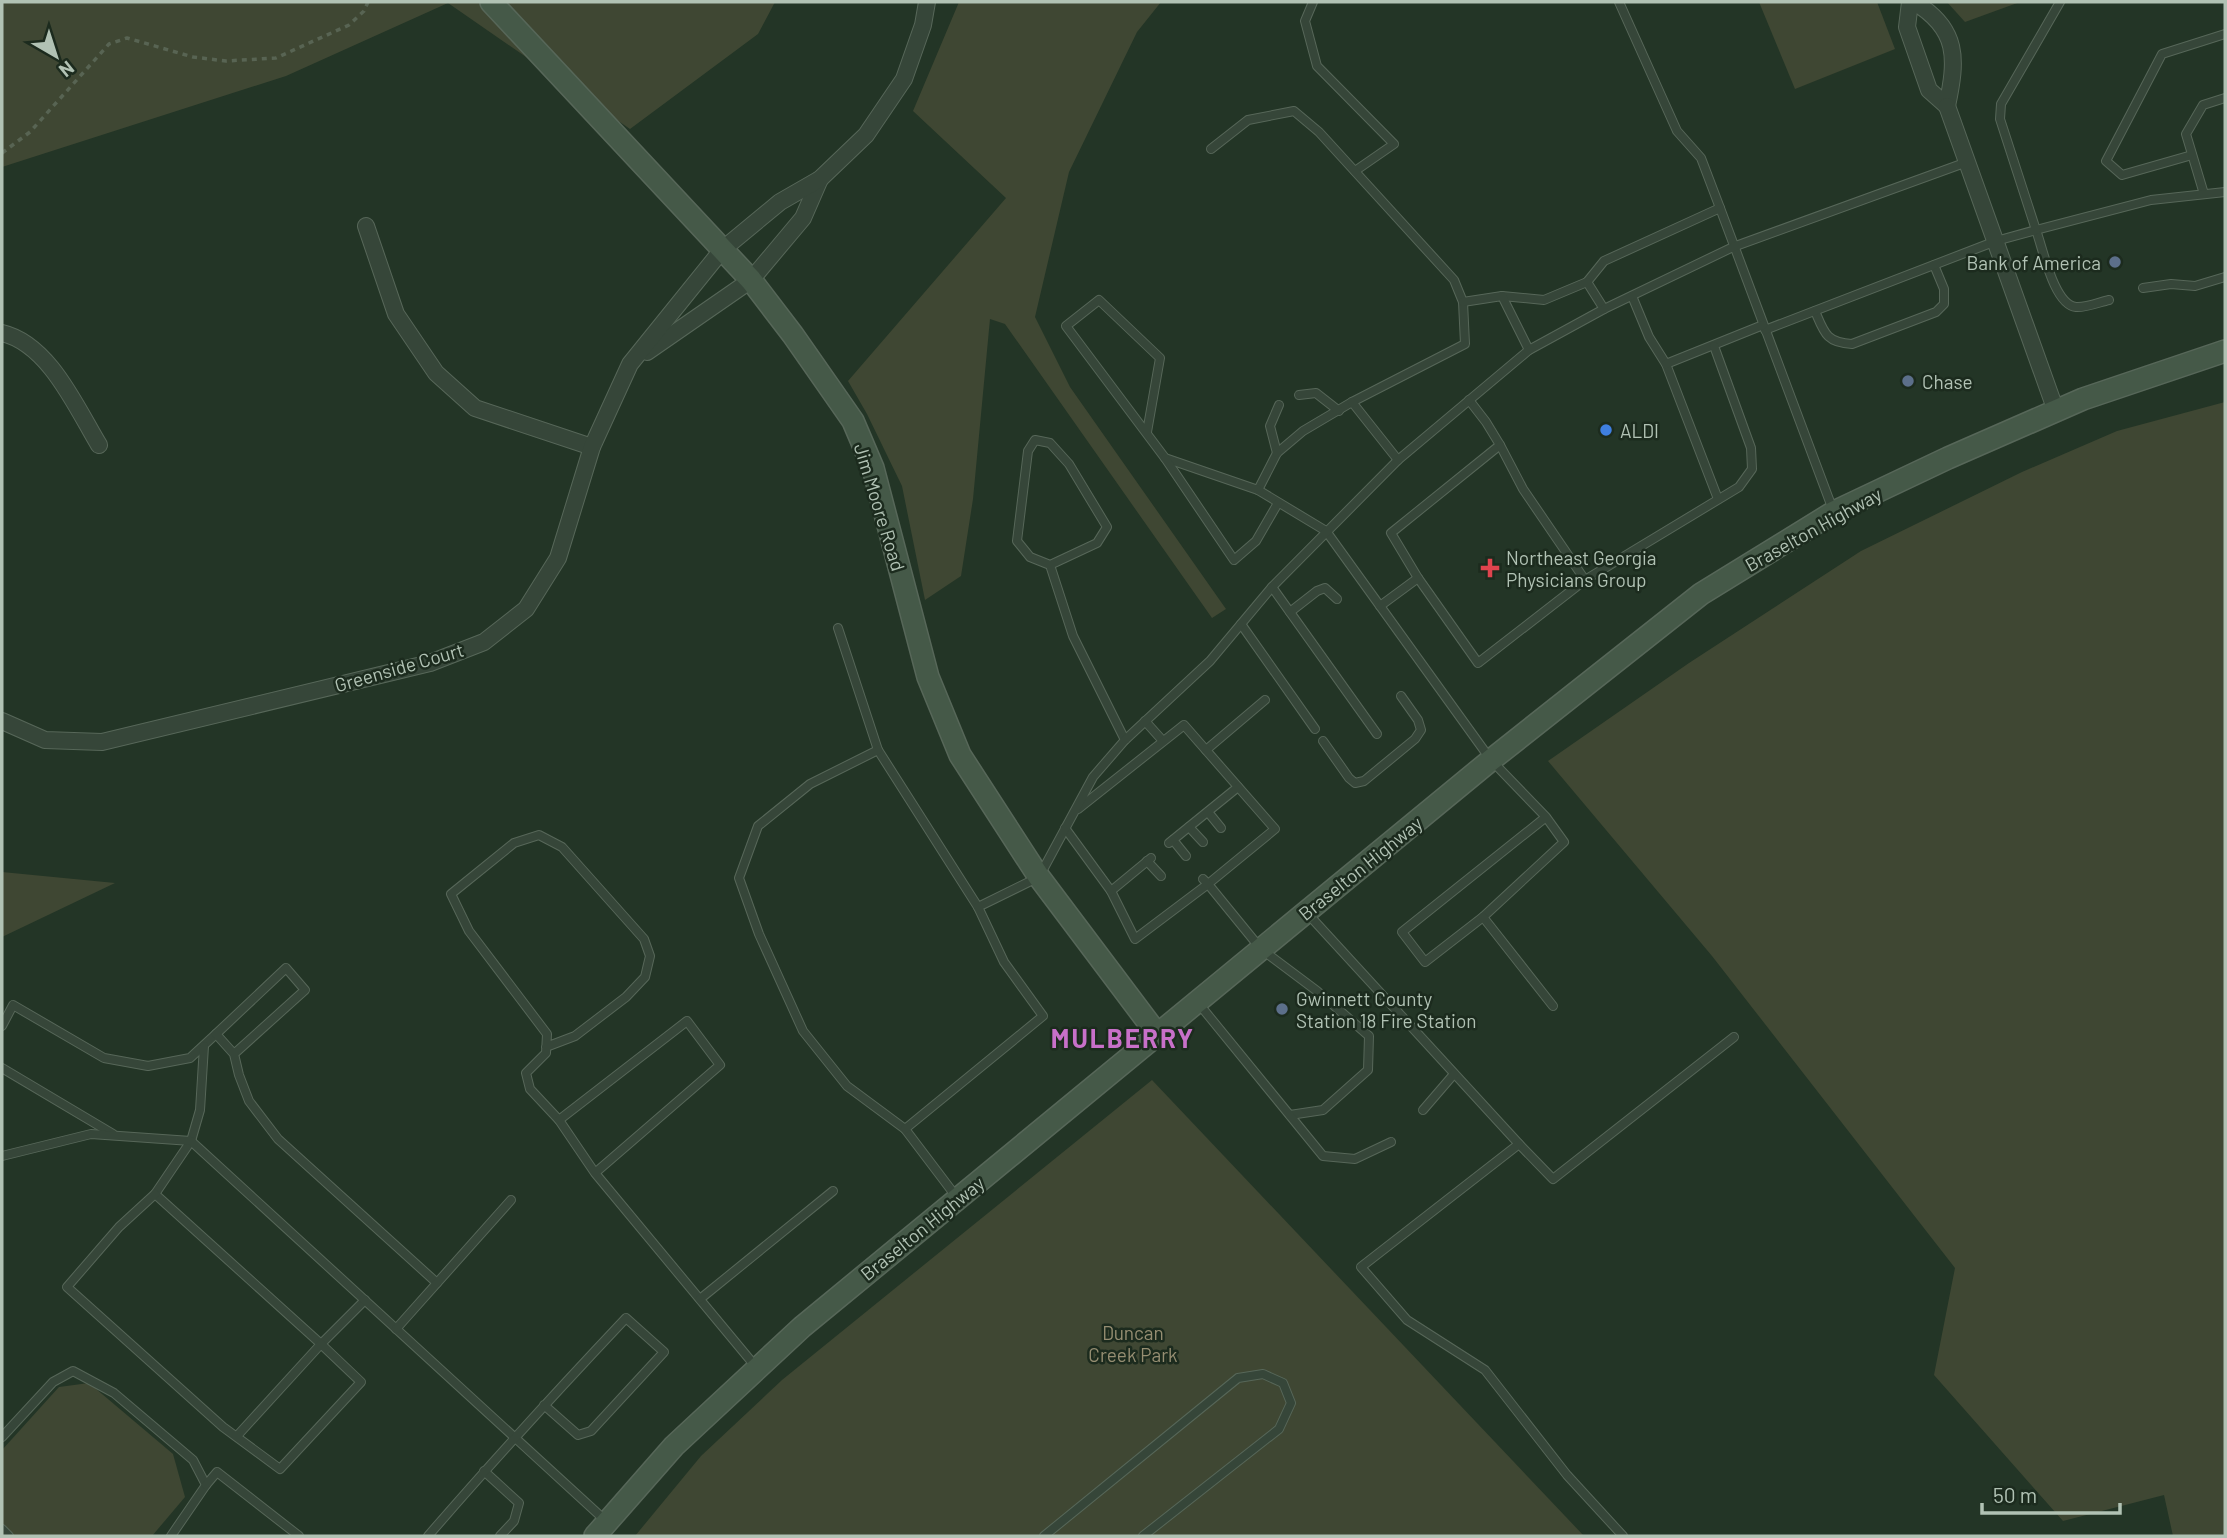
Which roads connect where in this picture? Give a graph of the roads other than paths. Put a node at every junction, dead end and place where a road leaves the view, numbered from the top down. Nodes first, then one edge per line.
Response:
1 (491, 2) edge
2 (928, 2) edge
3 (1313, 2) edge
4 (1619, 2) edge
5 (1912, 2) edge
6 (2060, 2) edge
7 (2225, 34) edge
8 (2225, 98) edge
9 (1947, 106) junction
10 (1211, 149) dead end
11 (2192, 155) junction
12 (1967, 162) junction
13 (1355, 171) junction
14 (820, 179) junction
15 (2225, 192) edge
16 (2204, 194) junction
17 (1720, 208) junction
18 (366, 226) dead end
19 (2036, 230) junction
20 (1996, 241) junction
21 (1734, 247) junction
22 (722, 250) junction
23 (1934, 265) junction
24 (2225, 277) edge
25 (751, 280) junction
26 (1587, 282) junction
27 (2143, 288) dead end
28 (1502, 296) junction
29 (1632, 296) junction
30 (2109, 300) dead end
31 (1462, 302) junction
32 (1604, 309) junction
33 (1815, 310) junction
34 (1764, 328) junction
35 (2, 333) edge
36 (1714, 346) junction
37 (1529, 350) junction
38 (2225, 351) edge
39 (631, 364) junction
40 (1666, 364) junction
41 (1299, 395) dead end
42 (1469, 400) junction
43 (1352, 402) junction
44 (1279, 405) dead end
45 (1339, 411) junction
46 (2056, 411) junction
47 (1147, 432) junction
48 (99, 445) dead end
49 (1500, 445) junction
50 (592, 447) junction
51 (1278, 453) junction
52 (1165, 458) junction
53 (1398, 460) junction
54 (1258, 490) junction
55 (1718, 499) junction
56 (1278, 503) junction
57 (1834, 512) junction
58 (1326, 531) junction
59 (1050, 565) junction
60 (1418, 578) junction
61 (1585, 580) junction
62 (1272, 587) junction
63 (1337, 599) dead end
64 (1380, 606) junction
65 (1290, 612) junction
66 (1241, 624) junction
67 (838, 628) dead end
68 (1401, 696) dead end
69 (1265, 700) dead end
70 (2, 721) edge
71 (1145, 721) junction
72 (1315, 729) dead end
73 (1377, 734) dead end
74 (1125, 740) junction
75 (1163, 741) junction
76 (1323, 741) dead end
77 (878, 750) junction
78 (1206, 750) junction
79 (1491, 761) junction
80 (1238, 787) junction
81 (1208, 812) junction
82 (1073, 813) junction
83 (1546, 817) junction
84 (1189, 827) junction
85 (1065, 828) junction
86 (1221, 828) dead end
87 (1203, 842) dead end
88 (1186, 856) dead end
89 (1161, 876) dead end
90 (1039, 877) junction
91 (1205, 882) junction
92 (1111, 891) junction
93 (978, 907) junction
94 (1306, 912) junction
95 (1483, 916) junction
96 (1261, 949) junction
97 (1197, 1002) junction
98 (1553, 1006) dead end
99 (2, 1026) edge
100 (216, 1034) junction
101 (1157, 1034) junction
102 (1734, 1037) dead end
103 (204, 1046) junction
104 (546, 1047) junction
105 (234, 1054) junction
106 (2, 1068) edge
107 (1454, 1074) junction
108 (1423, 1110) dead end
109 (1290, 1115) junction
110 (559, 1120) junction
111 (905, 1129) junction
112 (115, 1135) junction
113 (191, 1141) junction
114 (1391, 1142) dead end
115 (1518, 1144) junction
116 (2, 1156) edge
117 (595, 1173) junction
118 (832, 1191) dead end
119 (155, 1194) junction
120 (958, 1199) junction
121 (511, 1200) dead end
122 (437, 1283) junction
123 (699, 1299) junction
124 (365, 1300) junction
125 (397, 1329) junction
126 (321, 1344) junction
127 (757, 1369) junction
128 (544, 1405) junction
129 (237, 1436) junction
130 (2, 1437) edge
131 (514, 1437) junction
132 (484, 1471) junction
133 (206, 1485) junction
134 (2, 1529) edge
135 (601, 1529) edge
136 (9, 1536) edge
137 (171, 1536) edge
138 (299, 1536) edge
139 (428, 1536) edge
140 (500, 1536) edge
141 (1044, 1536) edge
142 (1143, 1536) edge
143 (1623, 1536) edge

1 - 22 main road, Jim Moore Road
2 - 14 street
3 - 13 lane
4 - 17 lane
5 - 9 street
5 - 9 street
6 - 19 lane
7 - 11 lane
8 - 11 lane
9 - 12 street
10 - 13 lane
11 - 16 lane
12 - 20 street
12 - 21 lane
13 - 31 lane
14 - 22 street, Greenside Court
14 - 25 street, Greenside Court
15 - 16 lane
16 - 19 lane
17 - 21 lane
17 - 26 lane
18 - 50 street
19 - 20 lane
19 - 30 lane
20 - 23 lane
20 - 46 street
21 - 29 lane
21 - 34 lane
22 - 25 main road, Jim Moore Road
22 - 39 street, Greenside Court
23 - 33 lane
23 - 33 lane
24 - 27 lane
25 - 39 street, Greenside Court
25 - 90 main road, Jim Moore Road
26 - 28 lane
26 - 32 lane
28 - 31 lane
28 - 37 lane
29 - 32 lane
29 - 40 lane
31 - 43 lane
32 - 37 lane
33 - 34 lane
34 - 36 lane
34 - 57 lane
35 - 48 street
36 - 40 lane
36 - 55 lane
37 - 42 lane
38 - 46 main road, Braselton Highway
39 - 50 street, Greenside Court
40 - 55 lane
41 - 45 lane
42 - 49 lane
42 - 53 lane
43 - 45 lane
43 - 53 lane
44 - 51 lane
45 - 51 lane
46 - 57 main road, Braselton Highway
47 - 47 lane
47 - 52 lane
49 - 60 lane
49 - 61 lane
50 - 70 street, Greenside Court
51 - 54 lane
52 - 54 lane
52 - 56 lane
53 - 58 lane
54 - 56 lane
55 - 61 lane
56 - 58 lane
57 - 79 main road, Braselton Highway
58 - 62 lane
58 - 64 lane
59 - 59 lane
59 - 74 lane
60 - 61 lane
60 - 64 lane
62 - 65 lane
62 - 66 lane
63 - 65 lane
64 - 79 lane
65 - 73 lane
66 - 71 lane
66 - 72 lane
67 - 77 lane
68 - 76 lane
69 - 78 lane
71 - 74 lane
71 - 75 lane
74 - 82 lane
75 - 78 lane
75 - 82 lane
77 - 93 lane
77 - 111 lane
78 - 80 lane
79 - 83 lane
79 - 94 main road, Braselton Highway
80 - 81 lane
80 - 91 lane
81 - 84 lane
81 - 86 lane
82 - 85 lane
83 - 95 lane
83 - 95 lane
84 - 87 lane
84 - 88 lane
85 - 90 lane
85 - 92 lane
89 - 92 lane
90 - 93 lane
90 - 101 main road, Jim Moore Road
91 - 92 lane
91 - 96 lane
93 - 111 lane
94 - 96 main road, Braselton Highway
94 - 107 lane
95 - 98 lane
96 - 97 main road, Braselton Highway
96 - 109 lane
97 - 101 main road, Braselton Highway
97 - 109 lane
99 - 103 lane
100 - 103 lane
100 - 105 lane
100 - 105 lane
101 - 120 main road, Braselton Highway
102 - 115 lane
103 - 113 lane
104 - 104 lane
104 - 110 lane
105 - 122 lane
106 - 112 lane
107 - 108 lane
107 - 115 lane
109 - 114 lane
110 - 117 lane
110 - 117 lane
111 - 120 lane
112 - 113 lane
112 - 116 lane
113 - 119 lane
113 - 124 lane
115 - 143 lane
117 - 123 lane
118 - 123 lane
119 - 126 lane
119 - 129 lane
120 - 127 main road, Braselton Highway
121 - 122 lane
122 - 125 lane
123 - 127 lane
124 - 125 lane
124 - 126 lane
125 - 131 lane
126 - 129 lane
126 - 129 lane
127 - 135 main road, Braselton Highway
128 - 128 lane
128 - 131 lane
130 - 133 lane
131 - 132 lane
131 - 135 lane
132 - 139 lane
132 - 140 lane
133 - 137 lane
133 - 138 lane
134 - 136 lane
141 - 142 lane

